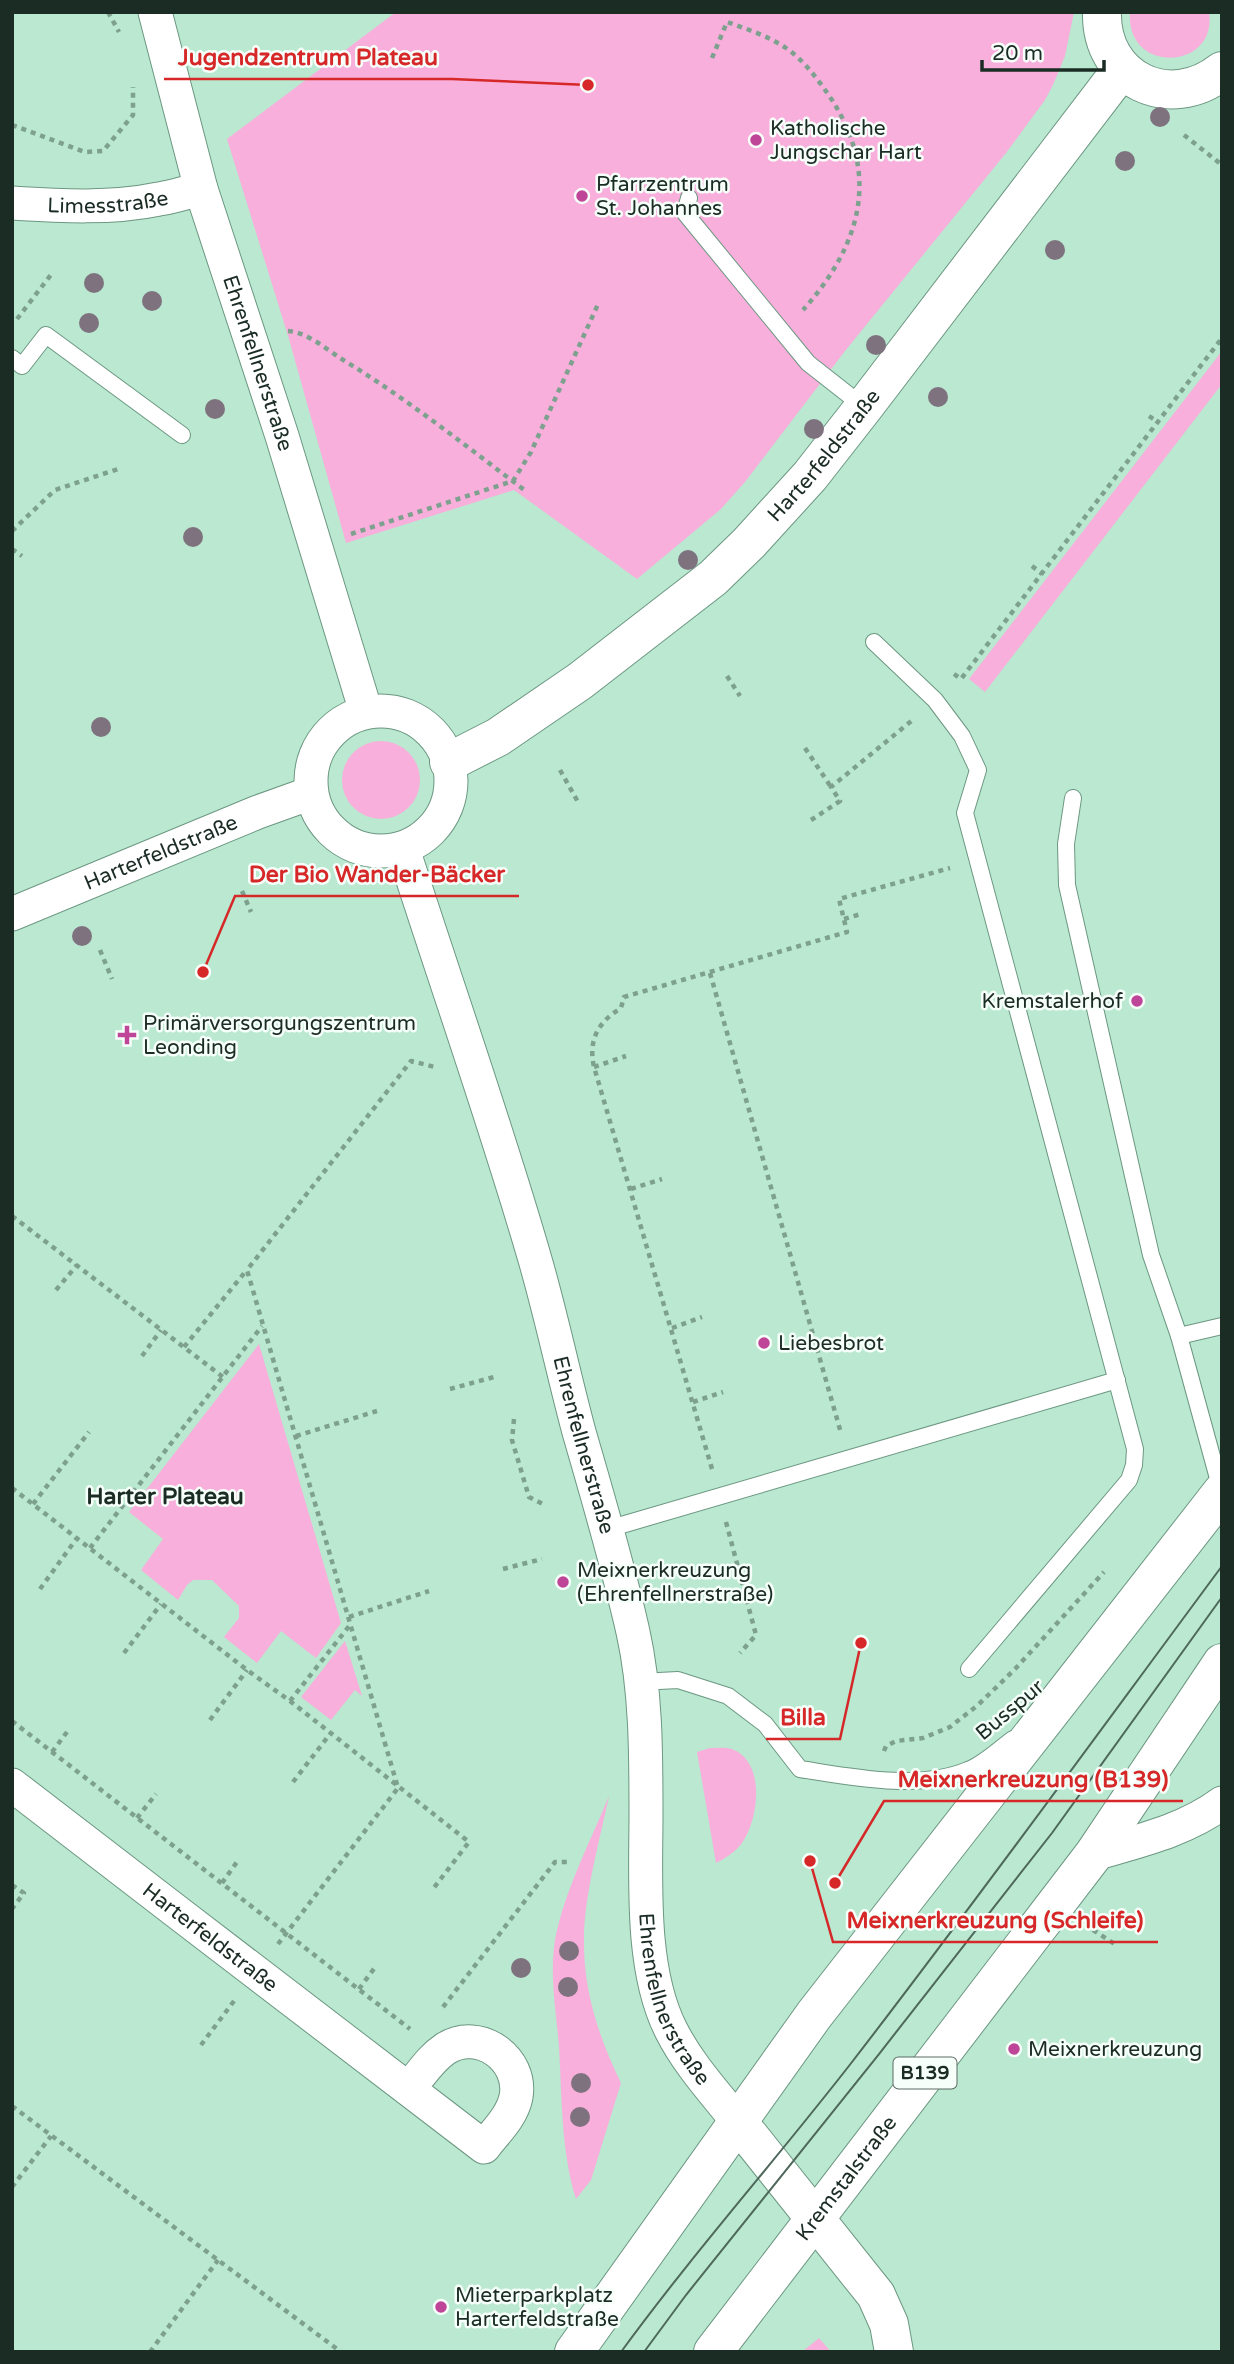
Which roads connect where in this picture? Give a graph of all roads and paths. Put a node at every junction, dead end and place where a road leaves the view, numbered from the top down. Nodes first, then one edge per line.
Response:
1 (155, 12) edge
2 (1102, 12) edge
3 (712, 58) dead end
4 (1122, 69) junction
5 (1222, 71) edge
6 (133, 82) dead end
7 (12, 125) edge
8 (1184, 135) dead end
9 (1222, 165) edge
10 (201, 189) junction
11 (689, 198) dead end
12 (12, 203) edge
13 (53, 272) dead end
14 (598, 302) dead end
15 (12, 326) edge
16 (281, 331) dead end
17 (783, 333) junction
18 (1222, 338) edge
19 (12, 358) edge
20 (864, 407) junction
21 (1149, 416) dead end
22 (1158, 422) junction
23 (182, 435) dead end
24 (118, 469) dead end
25 (513, 481) junction
26 (527, 492) dead end
27 (12, 531) edge
28 (340, 538) dead end
29 (12, 549) edge
30 (22, 556) dead end
31 (1032, 566) dead end
32 (1042, 574) junction
33 (874, 642) dead end
34 (951, 671) dead end
35 (727, 676) dead end
36 (961, 679) junction
37 (740, 696) dead end
38 (935, 700) junction
39 (366, 712) junction
40 (805, 748) dead end
41 (449, 762) junction
42 (559, 770) dead end
43 (831, 787) junction
44 (311, 793) junction
45 (1073, 798) dead end
46 (578, 802) dead end
47 (811, 820) dead end
48 (402, 849) junction
49 (978, 861) junction
50 (242, 891) dead end
51 (251, 912) dead end
52 (12, 914) edge
53 (861, 914) dead end
54 (844, 919) junction
55 (100, 950) dead end
56 (710, 973) junction
57 (112, 979) dead end
58 (626, 1056) dead end
59 (436, 1067) dead end
60 (594, 1067) junction
61 (662, 1180) dead end
62 (631, 1189) junction
63 (12, 1216) edge
64 (77, 1265) junction
65 (247, 1270) junction
66 (56, 1290) dead end
67 (702, 1317) dead end
68 (263, 1326) junction
69 (1222, 1326) edge
70 (672, 1328) junction
71 (161, 1330) junction
72 (1179, 1336) junction
73 (184, 1347) junction
74 (142, 1356) dead end
75 (223, 1377) junction
76 (494, 1377) dead end
77 (1117, 1380) junction
78 (450, 1390) dead end
79 (723, 1391) dead end
80 (693, 1402) junction
81 (377, 1410) dead end
82 (514, 1419) dead end
83 (89, 1432) dead end
84 (296, 1436) junction
85 (848, 1457) junction
86 (12, 1488) edge
87 (1222, 1493) edge
88 (720, 1496) junction
89 (33, 1504) junction
90 (545, 1505) dead end
91 (608, 1529) junction
92 (77, 1538) junction
93 (90, 1548) junction
94 (542, 1559) dead end
95 (503, 1569) dead end
96 (40, 1589) dead end
97 (429, 1591) dead end
98 (161, 1604) junction
99 (349, 1617) junction
100 (351, 1625) junction
101 (124, 1653) dead end
102 (740, 1653) dead end
103 (1222, 1663) edge
104 (969, 1669) dead end
105 (247, 1670) junction
106 (1079, 1678) junction
107 (640, 1682) junction
108 (290, 1701) junction
109 (210, 1720) dead end
110 (12, 1721) edge
111 (70, 1728) dead end
112 (330, 1734) junction
113 (52, 1752) junction
114 (293, 1782) dead end
115 (12, 1786) edge
116 (398, 1788) junction
117 (156, 1794) dead end
118 (1222, 1803) edge
119 (137, 1818) junction
120 (1094, 1854) junction
121 (239, 1859) dead end
122 (567, 1862) dead end
123 (222, 1884) junction
124 (12, 1885) edge
125 (433, 1889) dead end
126 (12, 1909) edge
127 (1093, 1930) dead end
128 (286, 1933) junction
129 (1116, 1945) dead end
130 (376, 1966) dead end
131 (257, 1972) junction
132 (359, 1989) junction
133 (437, 2015) dead end
134 (420, 2037) dead end
135 (201, 2045) dead end
136 (408, 2089) dead end
137 (12, 2106) edge
138 (738, 2122) junction
139 (51, 2136) junction
140 (12, 2187) edge
141 (814, 2218) junction
142 (218, 2260) junction
143 (150, 2352) edge
144 (341, 2352) edge
145 (574, 2352) edge
146 (713, 2352) edge
147 (894, 2352) edge

1 - 10 street, Ehrenfellnerstraße
2 - 4 main road
3 - 17 path
4 - 5 main road
4 - 20 main road, Harterfeldstraße
6 - 7 path
8 - 9 path
10 - 12 street, Limesstraße
10 - 39 street, Ehrenfellnerstraße
11 - 17 lane
13 - 15 path
14 - 25 path
16 - 25 path
17 - 20 lane
18 - 22 path
19 - 23 lane
20 - 41 main road, Harterfeldstraße
21 - 22 path
22 - 32 path
24 - 27 path
25 - 26 path
25 - 28 path
29 - 30 path
31 - 32 path
32 - 36 path
33 - 38 lane
34 - 36 path
35 - 37 path
36 - 38 path
38 - 43 path
38 - 49 lane
39 - 41 street
39 - 44 street
40 - 43 path
41 - 48 street
42 - 46 path
43 - 47 path
44 - 48 street
44 - 52 street, Harterfeldstraße
45 - 72 lane
48 - 91 street, Ehrenfellnerstraße
49 - 54 path
49 - 77 lane
50 - 51 path
53 - 54 path
54 - 56 path
55 - 57 path
56 - 60 path
56 - 85 path
58 - 60 path
59 - 65 path
60 - 62 path
61 - 62 path
62 - 70 path
63 - 64 path
64 - 66 path
64 - 71 path
65 - 68 path
65 - 73 path
67 - 70 path
68 - 75 path
68 - 84 path
69 - 72 lane
70 - 80 path
71 - 73 path
71 - 74 path
72 - 87 lane
73 - 75 path
75 - 93 path
76 - 78 path
77 - 85 lane
77 - 104 lane
79 - 80 path
80 - 88 path
81 - 84 path
82 - 90 path
83 - 89 path
84 - 99 path
85 - 88 lane
86 - 89 path
87 - 106 main road
88 - 91 lane
88 - 102 path
89 - 92 path
91 - 107 street, Ehrenfellnerstraße
92 - 93 path
92 - 96 path
93 - 98 path
94 - 95 path
97 - 99 path
98 - 101 path
98 - 105 path
99 - 100 path
100 - 108 path
100 - 116 path
103 - 120 main road, Kremstalstraße / B139
105 - 108 path
105 - 109 path
106 - 107 lane, Busspur
106 - 138 main road
107 - 138 street, Ehrenfellnerstraße
108 - 112 path
110 - 113 path
111 - 113 path
112 - 114 path
112 - 116 path
113 - 119 path
115 - 131 street, Harterfeldstraße
116 - 125 path
116 - 128 path
117 - 119 path
118 - 120 street
119 - 123 path
120 - 141 main road, Kremstalstraße / B139
121 - 123 path
122 - 133 path
123 - 128 path
124 - 126 path
127 - 129 path
128 - 131 path
128 - 132 path
130 - 132 path
131 - 135 path
131 - 136 street, Harterfeldstraße
132 - 134 path
137 - 139 path
138 - 141 main road, Ehrenfellnerstraße
138 - 145 main road
139 - 140 path
139 - 142 path
141 - 146 main road, Kremstalstraße / B139
141 - 147 main road, Ehrenfellnerstraße
142 - 143 path
142 - 144 path

